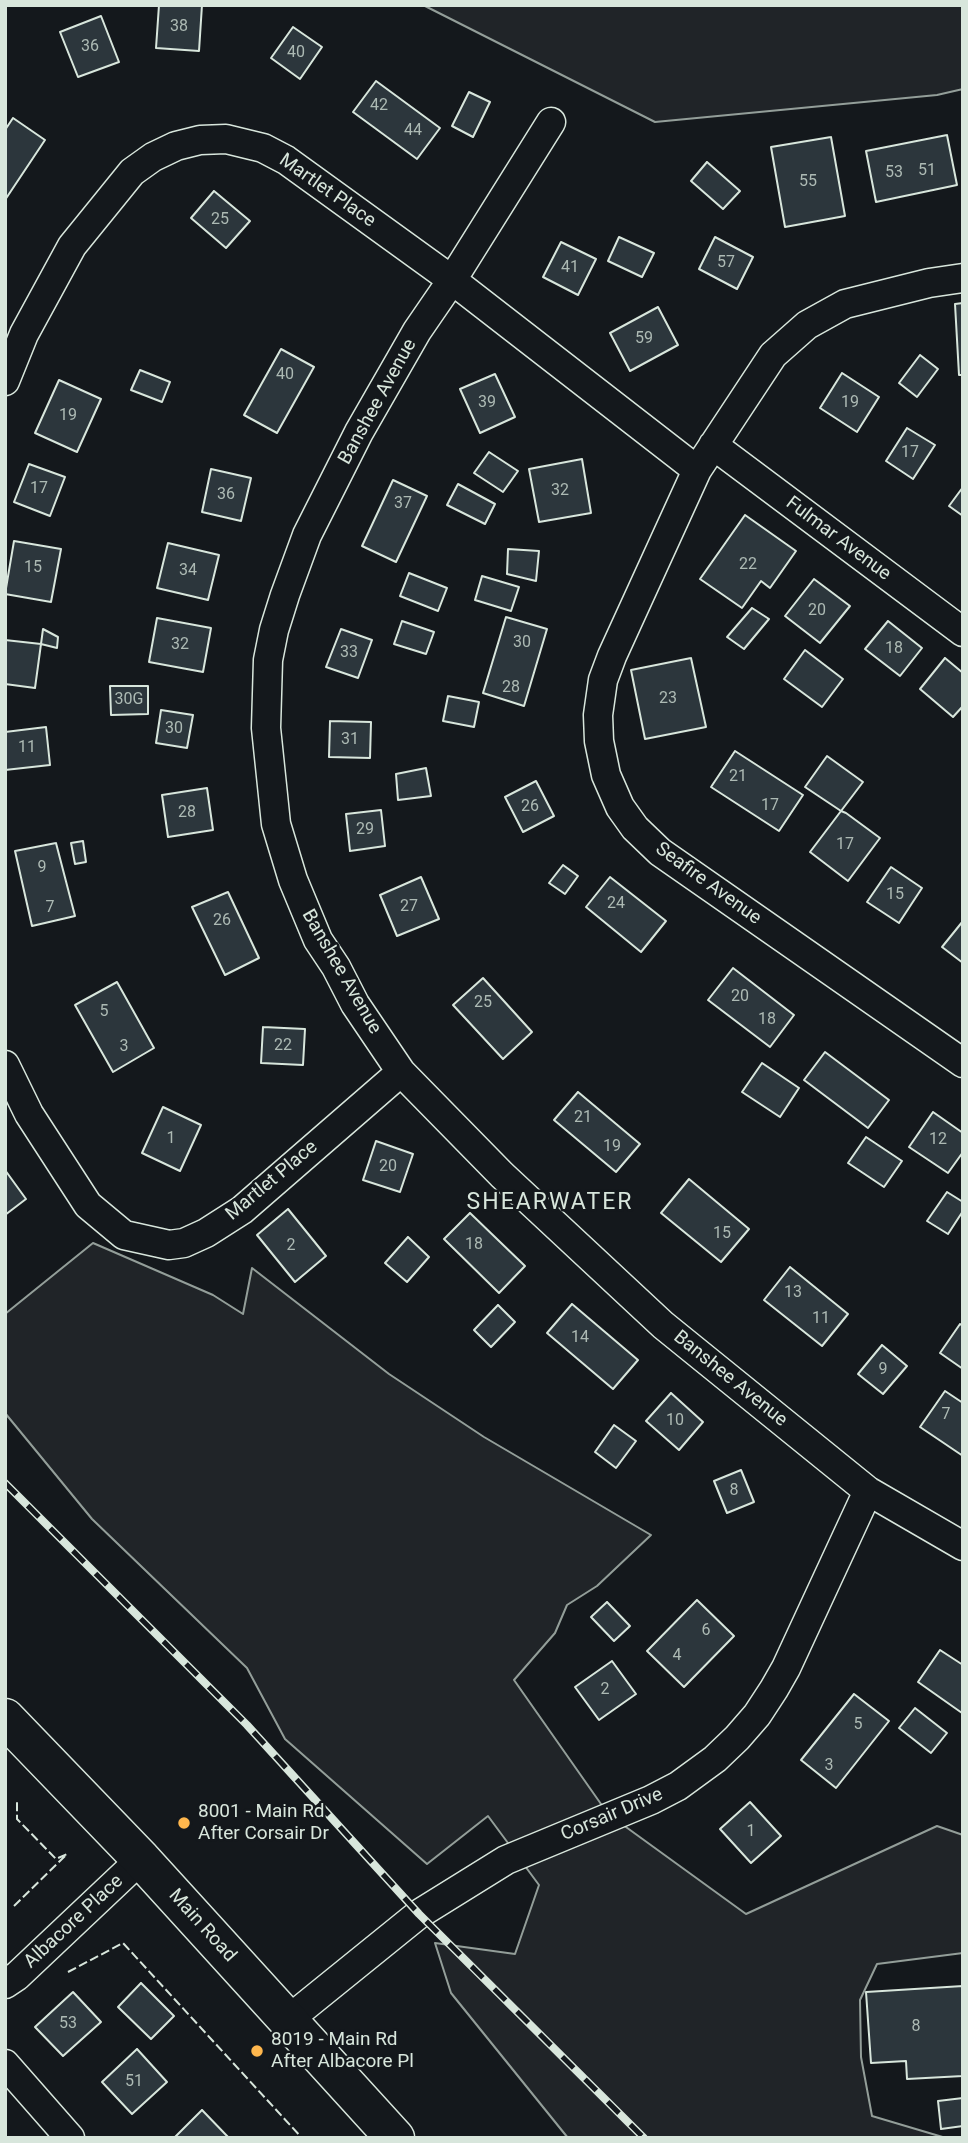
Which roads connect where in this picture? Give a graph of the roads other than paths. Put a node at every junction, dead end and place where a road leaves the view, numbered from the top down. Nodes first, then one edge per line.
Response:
1 (551, 122) dead end
2 (963, 278) edge
3 (452, 280) junction
4 (5, 381) edge
5 (713, 445) junction
6 (697, 470) junction
7 (963, 632) edge
8 (963, 1063) edge
9 (5, 1065) edge
10 (401, 1072) junction
11 (868, 1491) junction
12 (963, 1546) edge
13 (5, 1718) edge
14 (141, 1859) junction
15 (5, 1984) edge
16 (288, 2020) junction
17 (5, 2064) edge
18 (70, 2138) edge
19 (395, 2138) edge

1 - 3 street, Banshee Avenue
2 - 5 street, Seafire Avenue
3 - 4 street, Martlet Place
3 - 6 street, Martlet Place
3 - 10 street, Banshee Avenue
5 - 6 street, Seafire Avenue
5 - 7 street, Fulmar Avenue
6 - 8 street, Seafire Avenue
9 - 10 street, Martlet Place
10 - 11 street, Banshee Avenue
11 - 12 street, Banshee Avenue
11 - 16 street, Corsair Drive
13 - 14 main road, Main Road
14 - 15 street, Albacore Place
14 - 16 main road, Main Road
16 - 19 main road, Main Road
17 - 18 street

